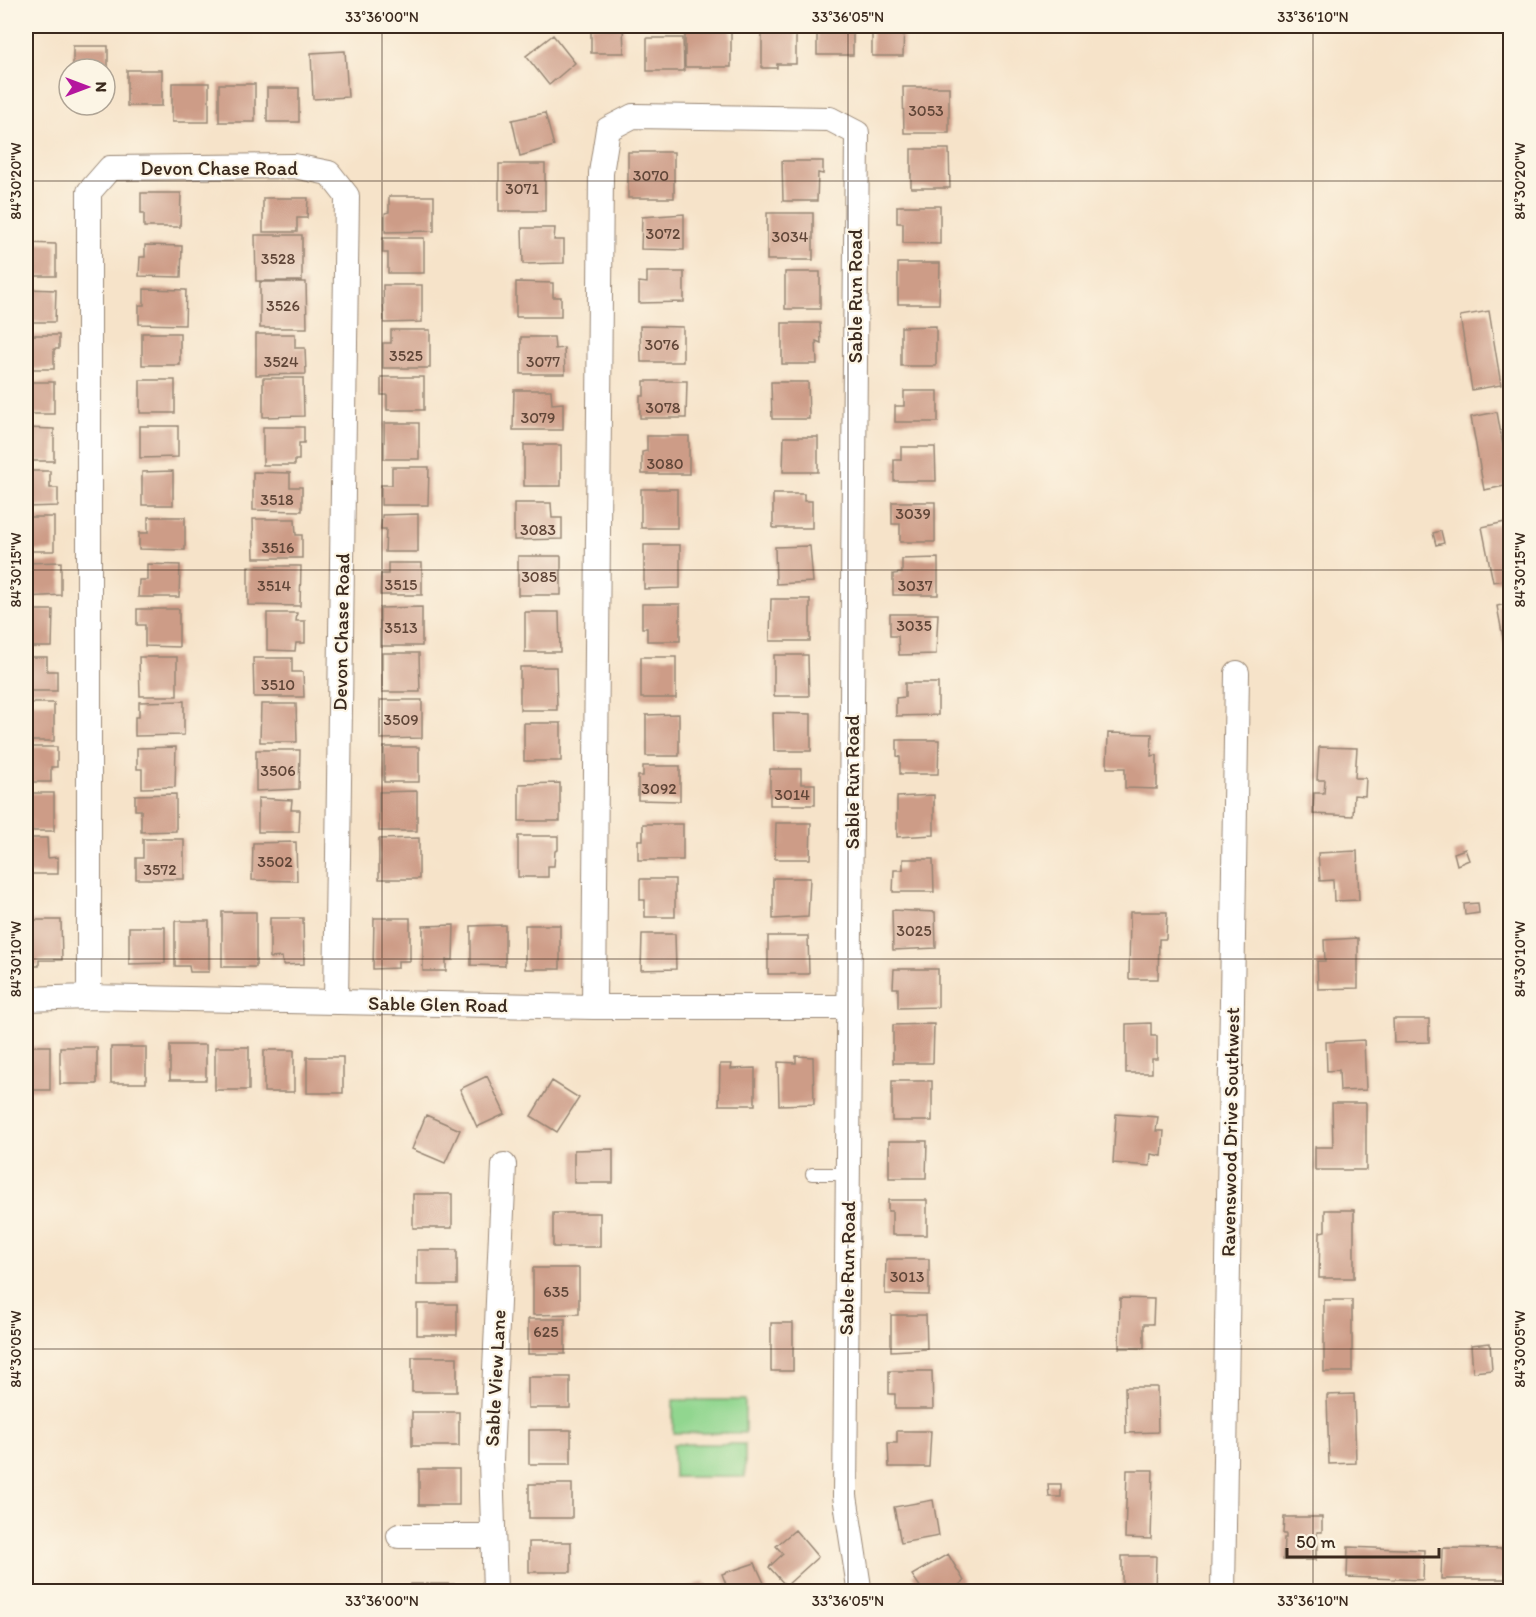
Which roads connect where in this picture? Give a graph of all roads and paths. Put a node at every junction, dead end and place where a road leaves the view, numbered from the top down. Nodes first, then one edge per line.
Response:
1 (1237, 673) dead end
2 (89, 997) junction
3 (26, 999) edge
4 (336, 1002) junction
5 (594, 1007) junction
6 (850, 1007) junction
7 (504, 1165) dead end
8 (812, 1174) dead end
9 (849, 1174) junction
10 (399, 1536) dead end
11 (494, 1536) junction
12 (495, 1592) edge
13 (861, 1592) edge
14 (1223, 1592) edge

1 - 14 street, Ravenswood Drive Southwest
2 - 3 street, Sable Glen Road
2 - 4 street, Sable Glen Road
2 - 4 street, Devon Chase Road
4 - 5 street, Sable Glen Road
5 - 6 street, Sable Glen Road
5 - 6 street, Sable Run Road
6 - 9 street, Sable Run Road
7 - 11 street, Sable View Lane
8 - 9 lane
9 - 13 street, Sable Run Road
10 - 11 street
11 - 12 street, Sable View Lane

